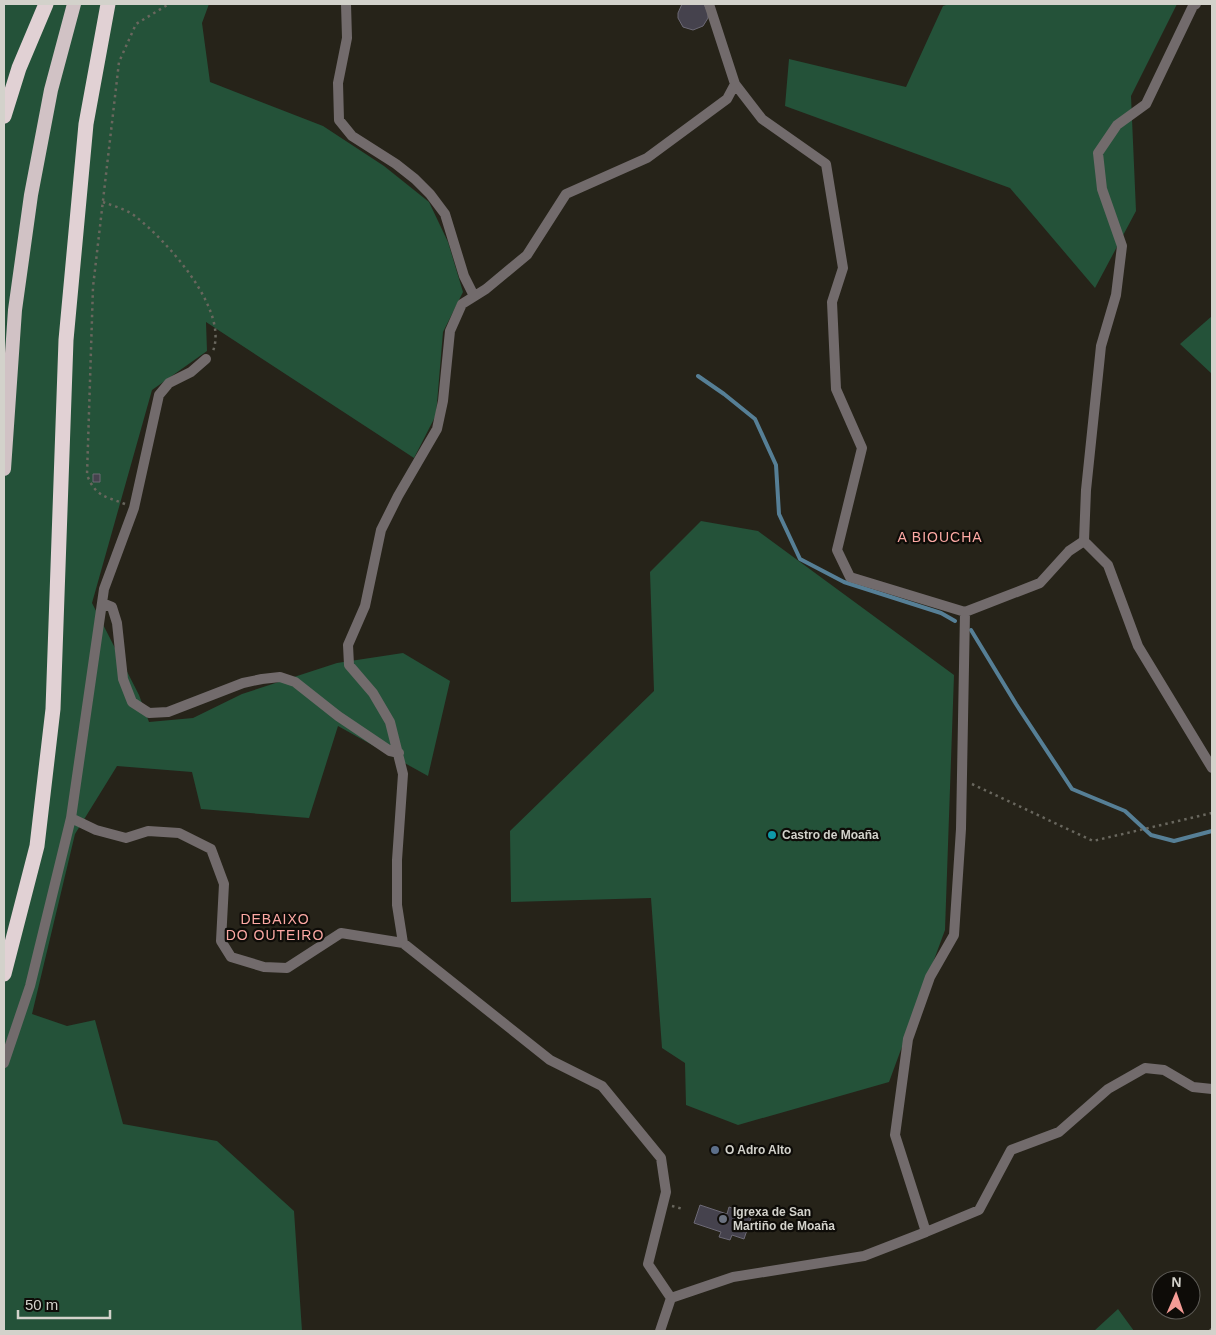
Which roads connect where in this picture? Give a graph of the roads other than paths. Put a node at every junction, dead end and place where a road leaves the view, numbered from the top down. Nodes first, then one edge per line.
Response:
1 (46, 4) edge
2 (74, 4) edge
3 (108, 4) edge
4 (346, 4) edge
5 (709, 4) edge
6 (1196, 4) edge
7 (735, 84) junction
8 (4, 116) edge
9 (474, 296) junction
10 (206, 359) road end
11 (4, 469) edge
12 (1084, 540) junction
13 (102, 603) junction
14 (965, 612) junction
15 (399, 753) junction
16 (1212, 768) edge
17 (71, 818) junction
18 (404, 943) junction
19 (4, 974) edge
20 (4, 1063) edge
21 (1212, 1089) edge
22 (926, 1232) junction
23 (671, 1298) junction
24 (660, 1331) edge

1 - 8 highway
2 - 11 highway
3 - 19 highway
4 - 9 street
5 - 7 street
6 - 12 street
7 - 9 street
7 - 14 street
9 - 15 street
10 - 13 street
12 - 14 street
12 - 16 street
13 - 15 street
13 - 17 street
14 - 22 street
15 - 18 street
17 - 18 street
17 - 20 street
18 - 23 street
21 - 22 street
22 - 23 street
23 - 24 street

